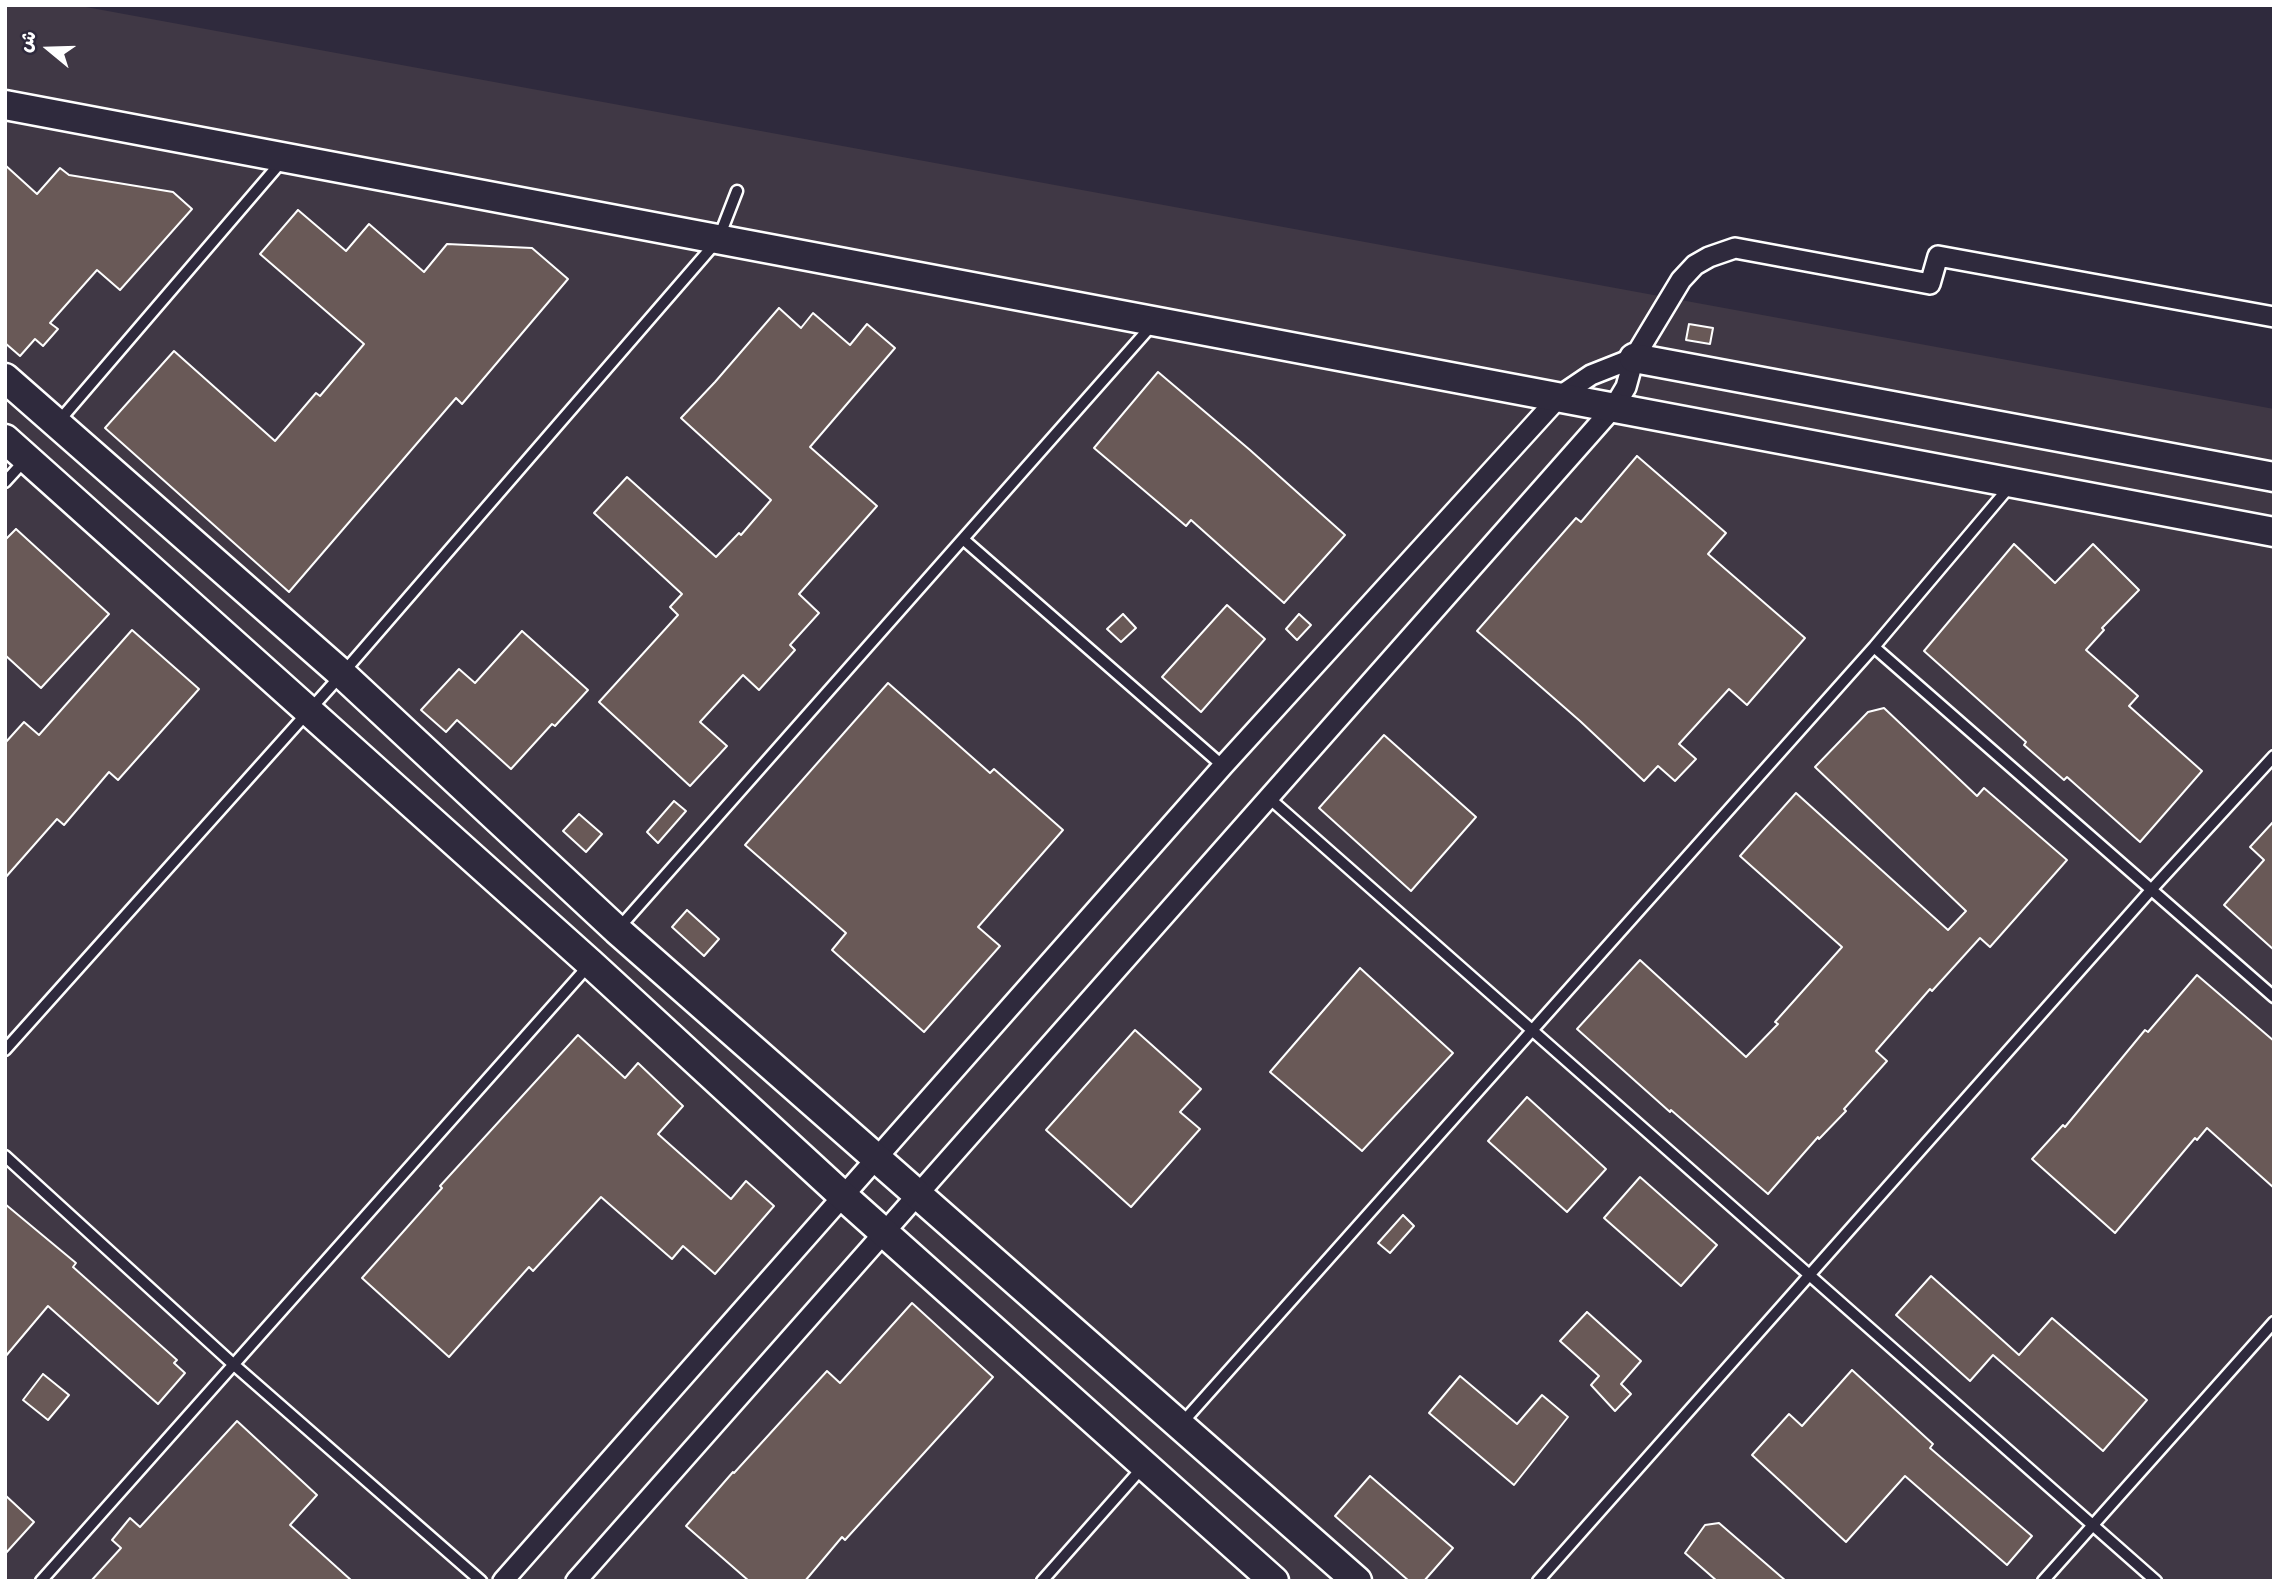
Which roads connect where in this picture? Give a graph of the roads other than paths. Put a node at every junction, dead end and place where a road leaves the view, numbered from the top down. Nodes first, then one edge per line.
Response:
1 (5, 105) edge
2 (284, 159) junction
3 (737, 191) dead end
4 (718, 240) junction
5 (2274, 317) edge
6 (1155, 321) junction
7 (1634, 358) junction
8 (5, 378) edge
9 (1560, 396) junction
10 (1614, 407) junction
11 (57, 424) junction
12 (5, 439) edge
13 (27, 458) junction
14 (2274, 477) edge
15 (5, 482) edge
16 (2014, 482) junction
17 (2274, 531) edge
18 (963, 539) junction
19 (1874, 647) junction
20 (342, 674) junction
21 (308, 711) junction
22 (2274, 756) edge
23 (1223, 766) junction
24 (1269, 798) junction
25 (2151, 890) junction
26 (617, 930) junction
27 (591, 964) junction
28 (2274, 997) edge
29 (1532, 1030) junction
30 (5, 1050) edge
31 (5, 1156) edge
32 (877, 1158) junction
33 (918, 1194) junction
34 (843, 1196) junction
35 (884, 1232) junction
36 (1809, 1275) junction
37 (2274, 1322) edge
38 (233, 1364) junction
39 (1180, 1425) junction
40 (1144, 1465) junction
41 (2093, 1525) junction
42 (41, 1581) edge
43 (481, 1581) edge
44 (503, 1581) edge
45 (576, 1581) edge
46 (1042, 1581) edge
47 (1274, 1581) edge
48 (1357, 1581) edge
49 (1538, 1581) edge
50 (2043, 1581) edge
51 (2156, 1581) edge

1 - 2 street
2 - 4 street
2 - 11 lane
3 - 4 lane
4 - 6 street
4 - 20 lane
5 - 7 street
6 - 9 street
6 - 18 lane
7 - 9 street
7 - 10 street
7 - 14 street
8 - 11 street
9 - 10 street
9 - 23 street
10 - 16 street
10 - 24 street
11 - 20 street
12 - 13 street
13 - 15 lane
13 - 21 street
16 - 17 street
16 - 19 lane
18 - 23 lane
18 - 26 lane
19 - 25 lane
19 - 29 lane
20 - 21 lane
20 - 26 street
21 - 27 street
21 - 30 lane
22 - 25 lane
23 - 32 street
24 - 29 lane
24 - 33 street
25 - 28 lane
25 - 36 lane
26 - 32 street
27 - 34 street
27 - 38 lane
29 - 36 lane
29 - 39 lane
31 - 38 lane
32 - 33 street
32 - 34 street
33 - 35 street
33 - 39 street
34 - 35 street
34 - 44 street
35 - 40 street
35 - 45 street
36 - 41 lane
36 - 49 lane
37 - 41 lane
38 - 42 lane
38 - 43 lane
39 - 48 street
40 - 46 lane
40 - 47 street
41 - 50 lane
41 - 51 lane

